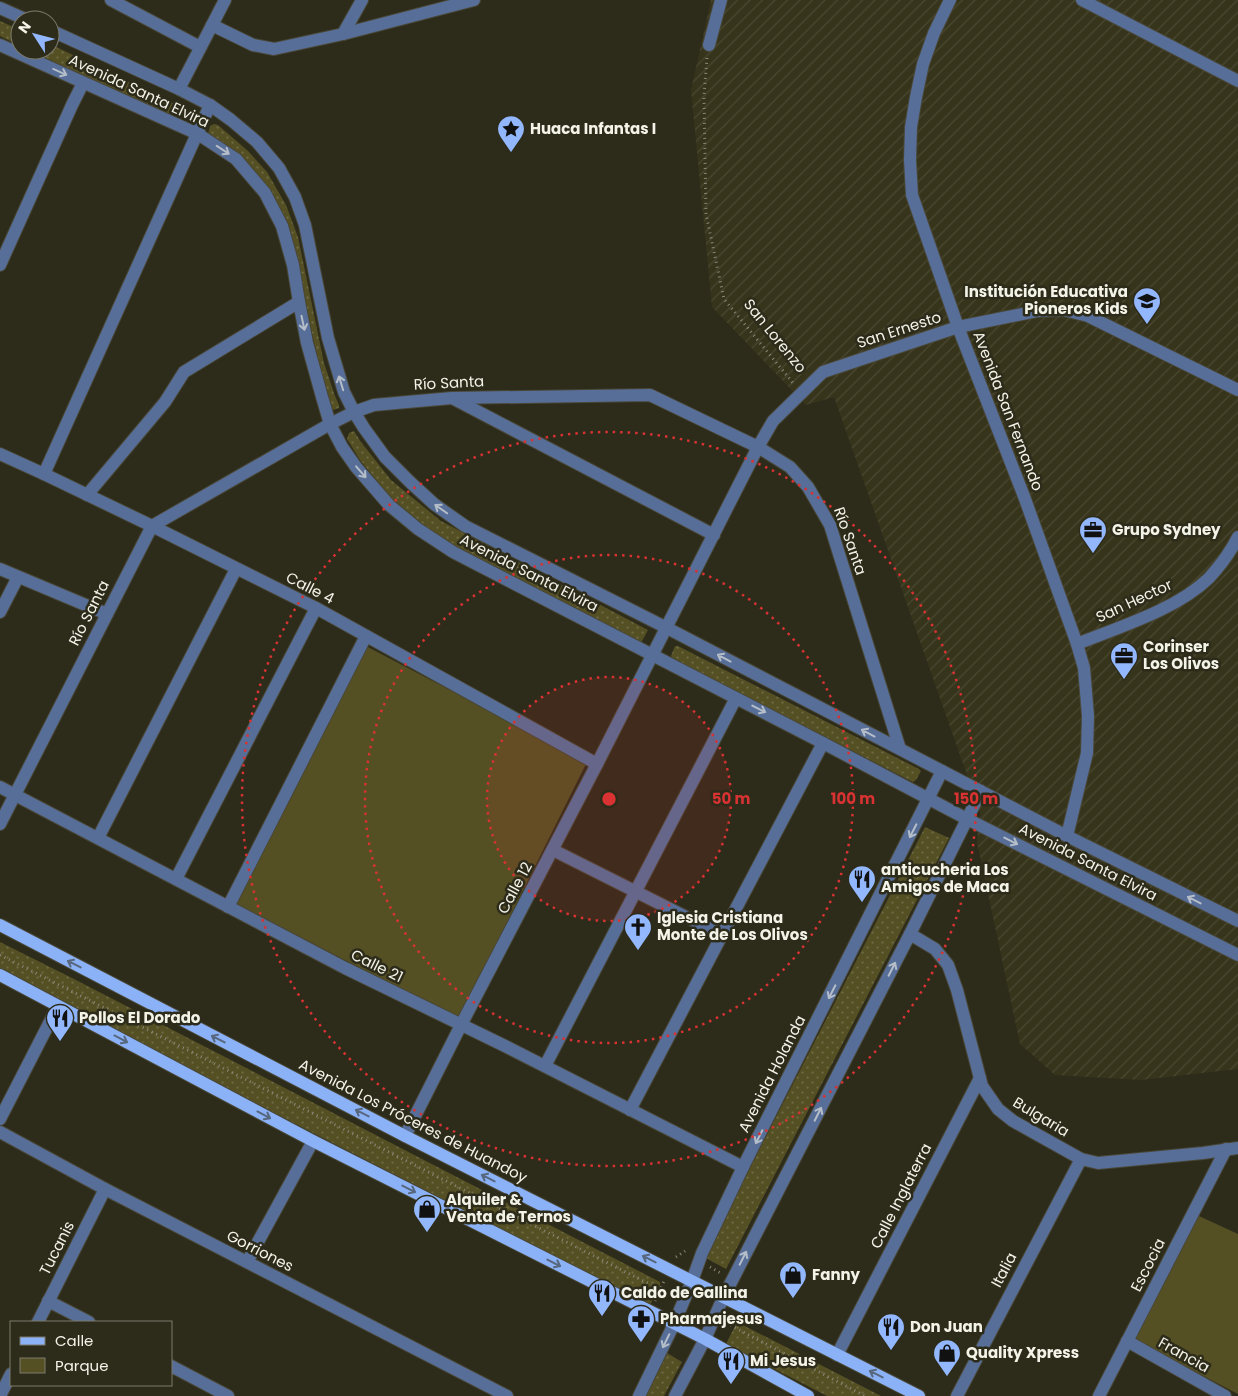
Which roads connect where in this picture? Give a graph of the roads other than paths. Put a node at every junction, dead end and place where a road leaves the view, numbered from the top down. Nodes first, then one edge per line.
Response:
1 (111, 0) edge
2 (225, 0) edge
3 (362, 0) edge
4 (474, 0) edge
5 (722, 0) edge
6 (950, 0) edge
7 (1082, 0) edge
8 (212, 25) junction
9 (343, 34) junction
10 (60, 35) edge
11 (0, 45) edge
12 (709, 45) road end
13 (200, 47) junction
14 (1238, 81) edge
15 (83, 83) junction
16 (179, 89) junction
17 (210, 105) junction
18 (198, 134) junction
19 (0, 265) edge
20 (299, 302) junction
21 (958, 328) junction
22 (1238, 390) edge
23 (801, 394) joint
24 (452, 398) junction
25 (354, 412) junction
26 (330, 424) junction
27 (758, 447) junction
28 (0, 454) edge
29 (44, 474) junction
30 (87, 495) junction
31 (152, 526) junction
32 (714, 535) junction
33 (1238, 537) edge
34 (0, 569) edge
35 (236, 569) junction
36 (18, 577) junction
37 (316, 608) junction
38 (0, 612) edge
39 (107, 614) junction
40 (667, 628) junction
41 (366, 636) junction
42 (1077, 644) junction
43 (653, 655) junction
44 (736, 698) junction
45 (823, 743) junction
46 (900, 749) junction
47 (597, 764) junction
48 (942, 771) junction
49 (0, 787) edge
50 (981, 791) junction
51 (15, 795) junction
52 (929, 799) junction
53 (967, 819) junction
54 (0, 824) edge
55 (1067, 836) junction
56 (98, 838) junction
57 (553, 850) junction
58 (176, 879) junction
59 (636, 892) junction
60 (228, 907) junction
61 (1238, 922) edge
62 (0, 926) edge
63 (910, 934) junction
64 (722, 935) junction
65 (1238, 955) edge
66 (0, 976) edge
67 (58, 1006) junction
68 (461, 1025) junction
69 (545, 1066) junction
70 (980, 1078) junction
71 (630, 1110) junction
72 (0, 1119) edge
73 (0, 1132) edge
74 (405, 1136) junction
75 (313, 1141) junction
76 (1232, 1148) edge
77 (1081, 1159) junction
78 (743, 1167) junction
79 (105, 1189) junction
80 (247, 1262) junction
81 (692, 1281) junction
82 (723, 1298) junction
83 (48, 1301) junction
84 (38, 1321) edge
85 (87, 1321) edge
86 (674, 1324) junction
87 (705, 1339) junction
88 (1127, 1341) junction
89 (837, 1355) junction
90 (172, 1367) edge
91 (10, 1376) edge
92 (500, 1395) edge
93 (0, 1396) edge
94 (228, 1396) edge
95 (639, 1396) edge
96 (676, 1396) edge
97 (808, 1396) edge
98 (919, 1396) edge
99 (957, 1396) edge
100 (1099, 1396) edge
101 (1225, 1396) edge

1 - 13 street
2 - 8 street
3 - 9 street
4 - 9 street
5 - 12 street
6 - 21 street, Avenida San Fernando
7 - 14 street
8 - 9 street
8 - 13 street
10 - 16 street, Avenida Santa Elvira
11 -> 15 street, Avenida Santa Elvira
13 - 16 street
15 - 18 street, Avenida Santa Elvira
15 - 19 street
16 - 17 street, Avenida Santa Elvira
17 - 18 street
25 -> 17 street, Avenida Santa Elvira
18 -> 20 street, Avenida Santa Elvira
18 - 29 street
20 -> 26 street, Avenida Santa Elvira
20 - 30 street
21 - 22 street, San Ernesto
21 - 23 street, San Ernesto
21 - 42 street, Avenida San Fernando
23 - 27 street, San Lorenzo
24 - 25 street, Río Santa
24 - 27 street, Río Santa
24 - 32 street
25 - 26 street, Río Santa
40 -> 25 street, Avenida Santa Elvira
26 - 31 street, Río Santa
26 -> 43 street, Avenida Santa Elvira
27 - 32 street, San Lorenzo
27 - 46 street, Río Santa
28 - 29 street, Calle 4
29 - 30 street, Calle 4
30 - 31 street, Calle 4
31 - 35 street, Calle 4
31 - 39 street, Río Santa
32 - 40 street, San Lorenzo
33 - 42 street, San Hector
34 - 36 street
35 - 37 street, Calle 4
35 - 56 street
36 - 38 street
36 - 39 street
37 - 41 street, Calle 4
37 - 58 street
39 - 51 street, Río Santa
40 - 43 street, San Lorenzo
46 -> 40 street, Avenida Santa Elvira
41 - 47 street, Calle 4
41 - 60 street
42 - 55 street, Avenida San Fernando
43 - 44 street, Avenida Santa Elvira
43 - 47 street, Calle 12
44 -> 45 street, Avenida Santa Elvira
44 - 59 street
45 - 52 street, Avenida Santa Elvira
45 - 64 street
46 - 48 street, Avenida Santa Elvira
47 - 57 street, Calle 12
48 - 50 street, Avenida Santa Elvira
48 - 52 street, Avenida Holanda
49 - 51 street, Calle 21
50 - 53 street
50 - 55 street, Avenida Santa Elvira
51 - 54 street, Río Santa
51 - 56 street, Calle 21
52 - 53 street, Avenida Santa Elvira
52 -> 78 street, Avenida Holanda
53 - 63 street
53 -> 65 street, Avenida Santa Elvira
61 -> 55 street, Avenida Santa Elvira
56 - 58 street, Calle 21
57 - 59 street
57 - 68 street, Calle 12
58 - 60 street, Calle 21
59 - 64 street
59 - 69 street
60 - 68 street, Calle 21
74 -> 62 main road, Avenida Los Próceres de Huandoy
63 - 70 street, Bulgaria
82 -> 63 street
64 - 71 street
66 - 67 main road
67 - 72 street
67 -> 75 main road
68 - 69 street, Calle 21
68 - 74 street, Calle 12
69 - 71 street, Calle 21
70 - 77 street, Bulgaria
70 - 89 street, Calle Inglaterra
71 - 78 street, Calle 21
73 - 79 street, Gorriones
81 -> 74 main road, Avenida Los Próceres de Huandoy
75 - 80 street
75 -> 86 main road
76 - 77 street, Bulgaria
76 - 88 street, Escocia
77 - 99 street, Italia
78 - 81 street, Avenida Holanda
79 - 80 street, Gorriones
79 - 83 street, Tucanis
80 - 92 street, Gorriones
81 - 82 main road, Avenida Los Próceres de Huandoy
81 - 86 street, Avenida Holanda
82 - 87 street
82 - 89 main road, Avenida Los Próceres de Huandoy
83 - 84 street, Tucanis
83 - 85 street
86 - 87 main road
86 -> 95 street, Avenida Holanda
87 - 96 street
87 - 97 main road
88 - 100 street, Escocia
88 - 101 street, Francia
98 -> 89 main road, Avenida Los Próceres de Huandoy
90 - 94 street
91 - 93 street

